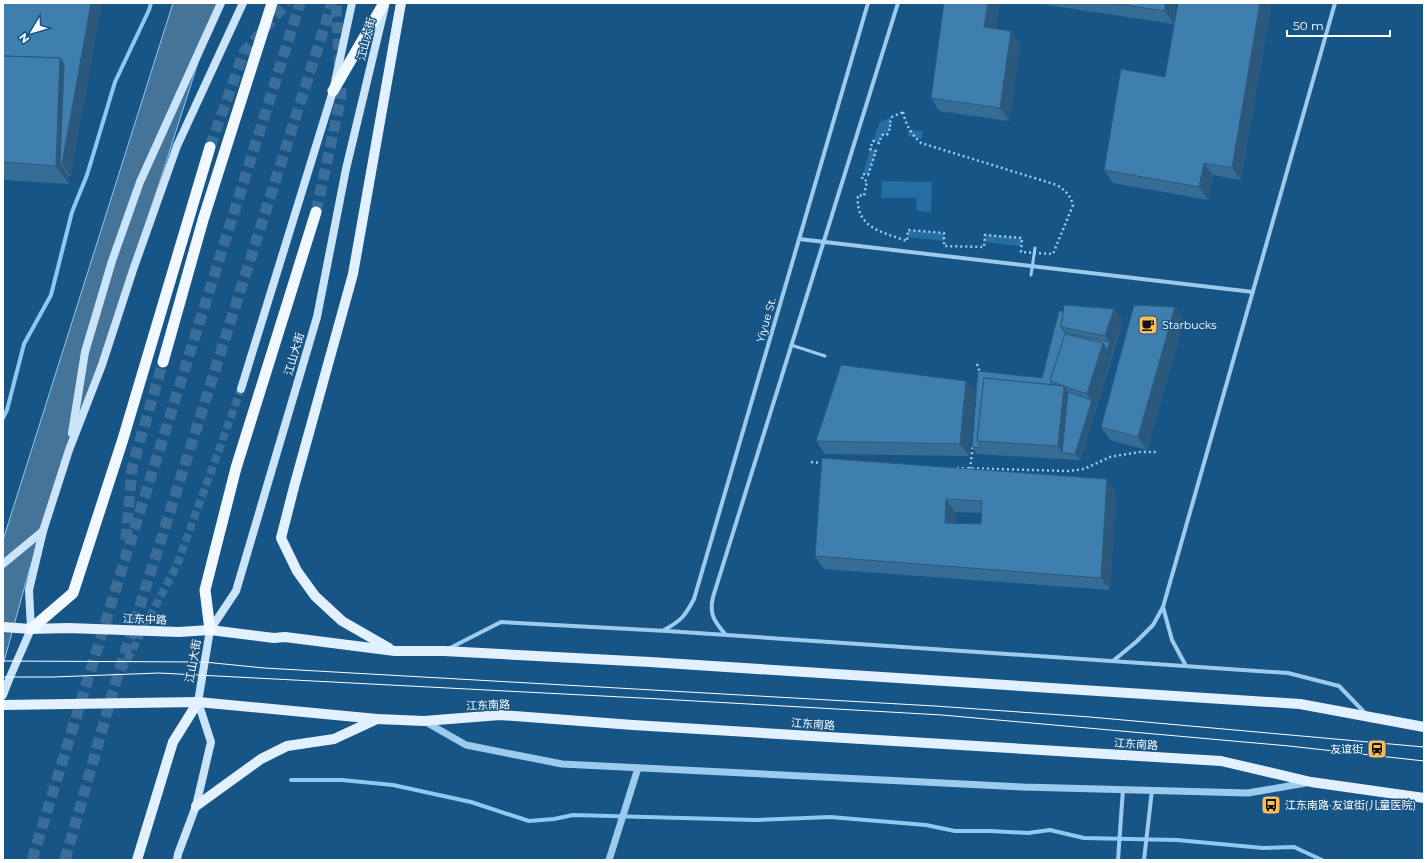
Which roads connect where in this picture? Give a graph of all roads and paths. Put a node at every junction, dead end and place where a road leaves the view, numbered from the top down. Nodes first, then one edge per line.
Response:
1 (221, 3) edge
2 (243, 3) edge
3 (272, 3) edge
4 (352, 3) edge
5 (385, 3) edge
6 (400, 3) edge
7 (868, 3) edge
8 (898, 3) edge
9 (1335, 3) edge
10 (333, 91) junction
11 (210, 147) tunnel mouth
12 (316, 212) tunnel mouth
13 (799, 239) junction
14 (823, 242) junction
15 (1035, 248) dead end
16 (1035, 252) junction
17 (1033, 266) junction
18 (1031, 276) dead end
19 (1253, 292) junction
20 (791, 345) junction
21 (825, 356) dead end
22 (163, 362) tunnel mouth
23 (977, 364) dead end
24 (980, 374) edge
25 (241, 389) tunnel mouth
26 (973, 445) edge
27 (69, 450) junction
28 (1156, 452) dead end
29 (811, 462) dead end
30 (827, 463) edge
31 (954, 468) edge
32 (970, 469) junction
33 (43, 532) junction
34 (3, 564) edge
35 (1163, 607) junction
36 (3, 627) edge
37 (31, 629) junction
38 (210, 630) junction
39 (664, 630) junction
40 (725, 634) junction
41 (395, 651) junction
42 (444, 651) junction
43 (1113, 661) junction
44 (1186, 666) junction
45 (3, 695) edge
46 (198, 702) junction
47 (3, 704) edge
48 (1370, 717) junction
49 (377, 719) junction
50 (424, 721) junction
51 (1424, 727) edge
52 (638, 768) junction
53 (1311, 782) junction
54 (1123, 789) junction
55 (1152, 790) junction
56 (1424, 798) edge
57 (196, 806) junction
58 (177, 858) edge
59 (137, 860) edge
60 (609, 860) edge
61 (1118, 860) edge
62 (1144, 860) edge

1 - 27 main road
2 - 27 main road
3 - 22 highway
4 - 10 main road
5 - 10 highway
5 - 38 main road, 江山大街
6 - 41 main road
7 - 13 street, Yiyue St.
8 - 14 street
9 - 19 street
10 - 25 main road
11 - 37 highway
12 - 38 highway
13 - 14 street
13 - 39 street, Yiyue St.
14 - 17 street
14 - 20 street
15 - 16 lane
16 - 16 path
16 - 17 lane
17 - 18 lane
17 - 19 street
19 - 35 street
20 - 21 lane
20 - 40 street
23 - 24 path
26 - 32 path
27 - 33 main road
28 - 32 path
29 - 30 path
31 - 32 path
33 - 34 main road
33 - 37 main road
35 - 43 street
35 - 44 street
36 - 37 main road, 江东中路
37 - 38 main road, 江东中路
37 - 45 main road
38 - 41 main road, 江东中路
38 - 46 main road, 江山大街
39 - 40 street
39 - 42 street
40 - 43 street
41 - 42 main road
42 - 48 main road
43 - 44 street
44 - 48 street
46 - 47 main road, 江东南路
46 - 49 main road, 江东南路
46 - 57 main road
46 - 59 main road
48 - 51 main road
49 - 50 main road, 江东南路
49 - 57 main road
50 - 52 street
50 - 53 main road, 江东南路
52 - 54 street
52 - 60 street
53 - 55 street
53 - 56 main road, 江东南路
54 - 55 street
54 - 61 street
55 - 62 street
57 - 58 main road

